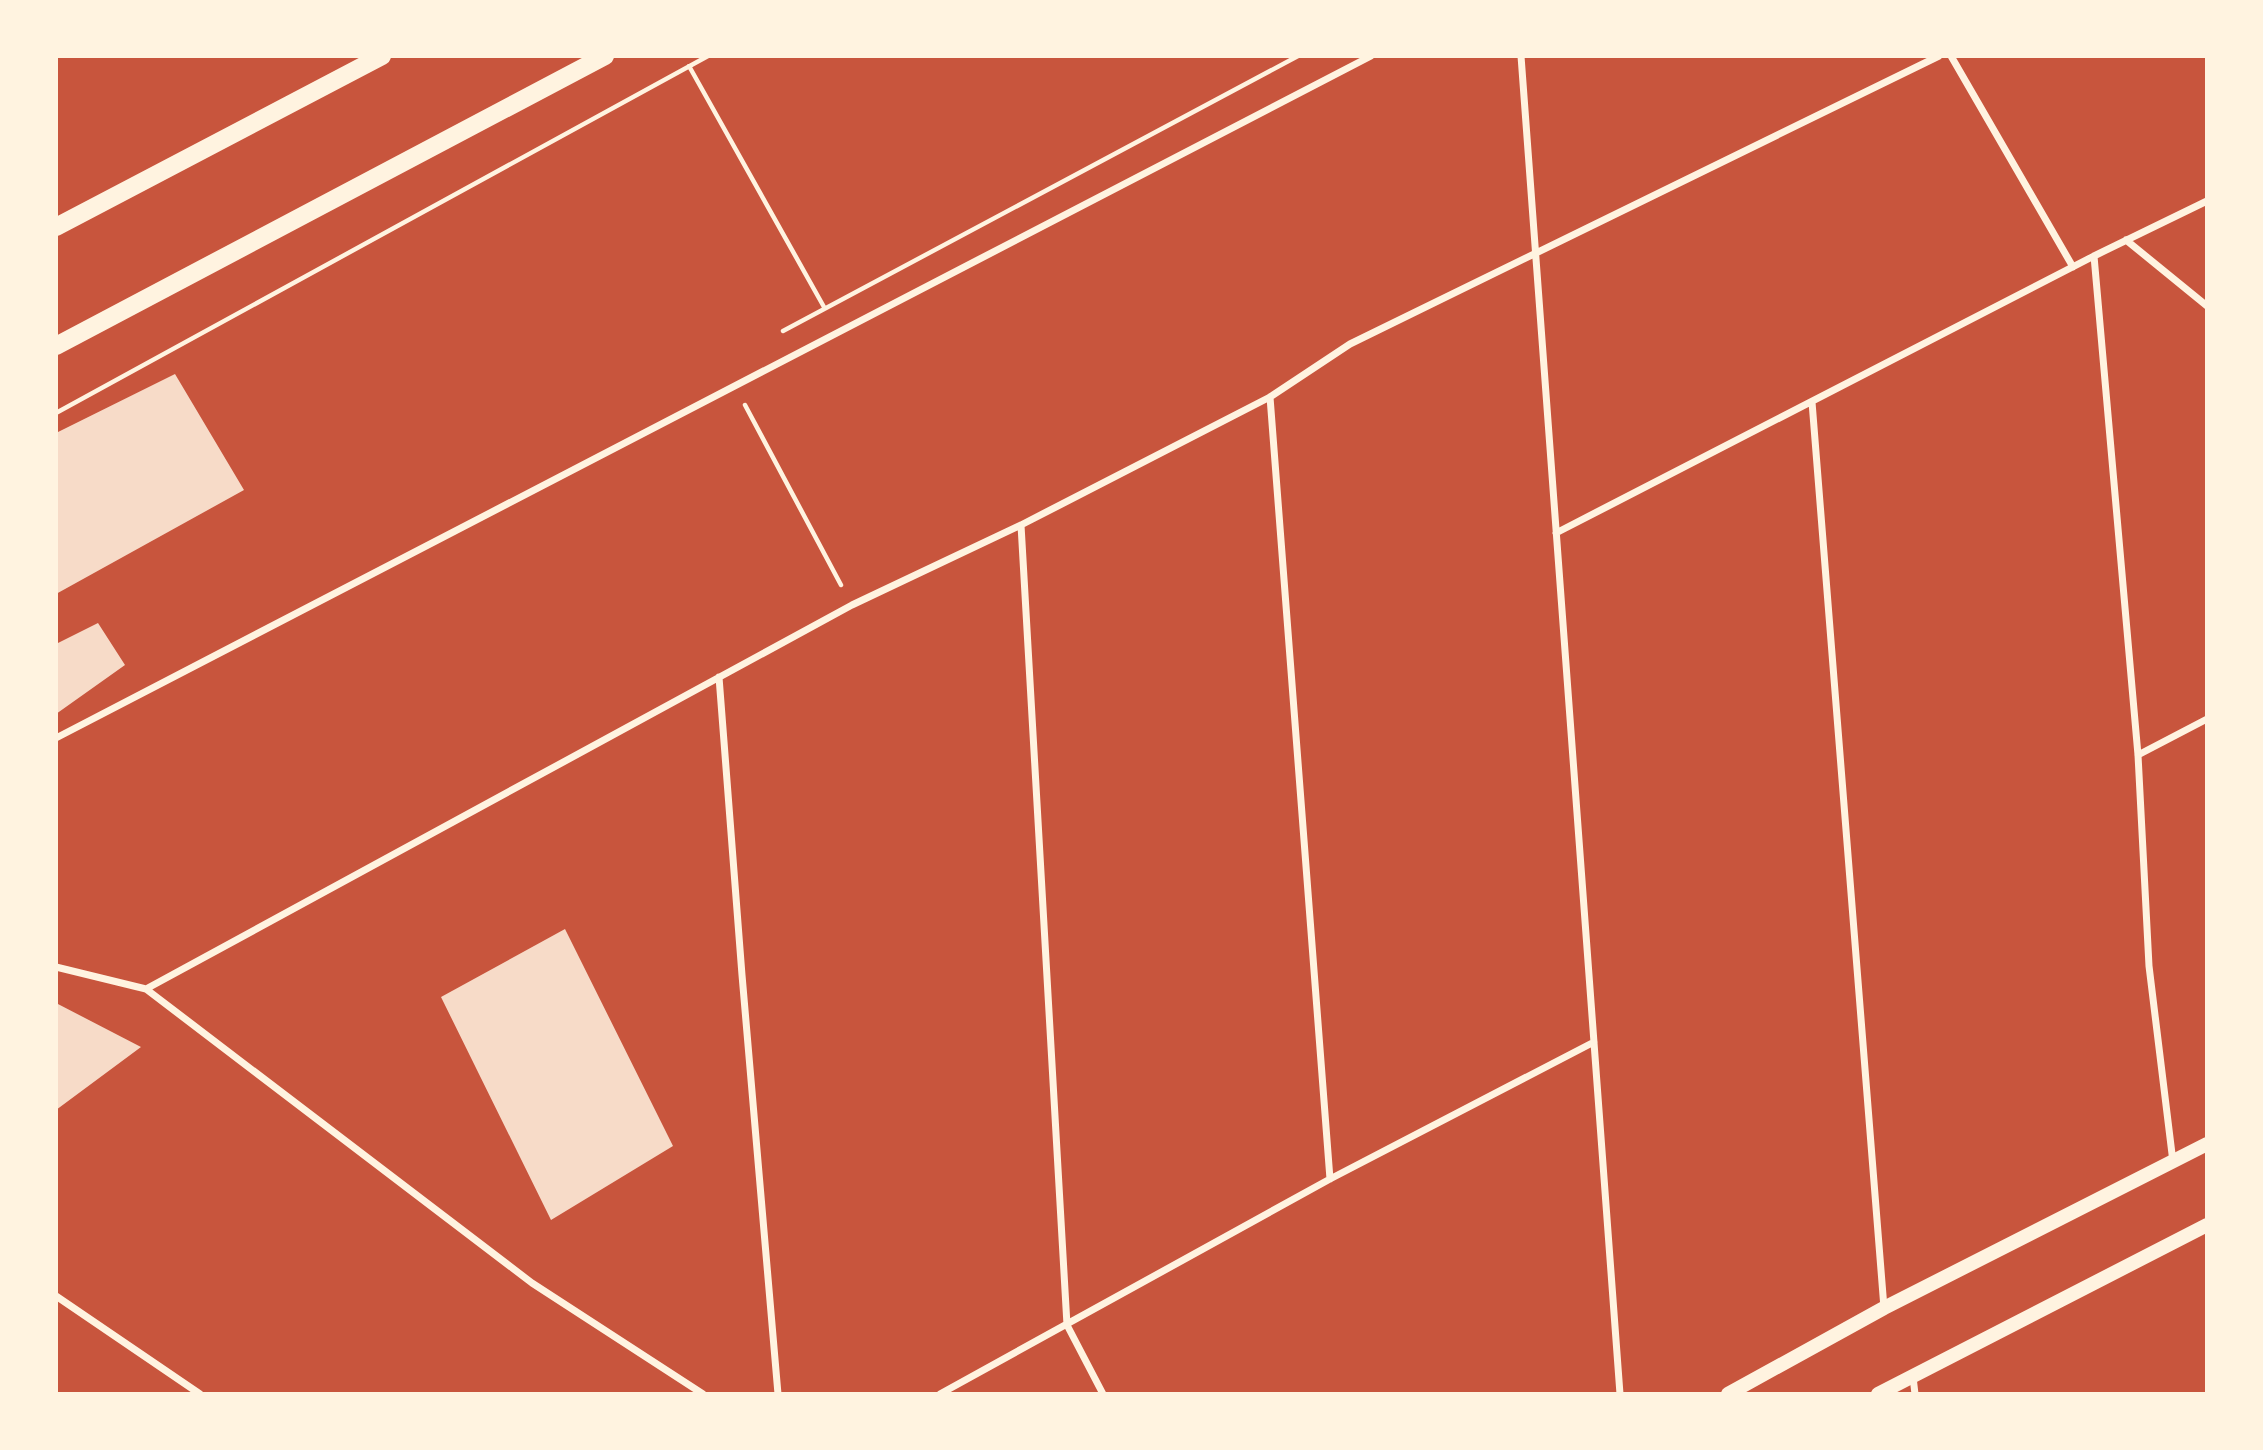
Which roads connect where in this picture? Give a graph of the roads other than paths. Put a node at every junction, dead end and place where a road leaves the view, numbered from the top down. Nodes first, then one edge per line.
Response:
1 (382, 56) edge
2 (605, 56) edge
3 (1371, 56) edge
4 (1521, 56) edge
5 (1939, 56) edge
6 (1951, 56) edge
7 (2207, 201) edge
8 (56, 227) edge
9 (2126, 240) junction
10 (1536, 255) junction
11 (2094, 256) junction
12 (2073, 267) junction
13 (2207, 306) edge
14 (56, 346) edge
15 (1270, 397) junction
16 (1812, 402) junction
17 (1021, 525) junction
18 (1556, 533) junction
19 (719, 677) junction
20 (2207, 719) edge
21 (56, 738) edge
22 (2138, 755) junction
23 (56, 967) edge
24 (146, 989) junction
25 (1594, 1042) junction
26 (2207, 1144) edge
27 (2173, 1162) junction
28 (1330, 1179) junction
29 (2207, 1225) edge
30 (56, 1296) edge
31 (1884, 1308) junction
32 (1066, 1325) junction
33 (1912, 1377) junction
34 (200, 1394) edge
35 (703, 1394) edge
36 (778, 1394) edge
37 (940, 1394) edge
38 (1103, 1394) edge
39 (1619, 1394) edge
40 (1728, 1394) edge
41 (1878, 1394) edge
42 (1915, 1394) edge

1 - 8 main road
2 - 14 main road
3 - 21 street
4 - 10 street
5 - 10 street
6 - 12 street
7 - 9 street
9 - 11 street
9 - 13 street
10 - 15 street
10 - 18 street
11 - 12 street
11 - 22 street
12 - 16 street
15 - 17 street
15 - 28 street
16 - 18 street
16 - 31 street
17 - 19 street
17 - 32 street
18 - 25 street
19 - 24 street
19 - 36 street
20 - 22 street
22 - 27 street
23 - 24 street
24 - 35 street
25 - 28 street
25 - 39 street
26 - 27 main road
27 - 31 main road
28 - 32 street
29 - 33 main road
30 - 34 street
31 - 40 main road
32 - 37 street
32 - 38 street
33 - 41 main road
33 - 42 street

